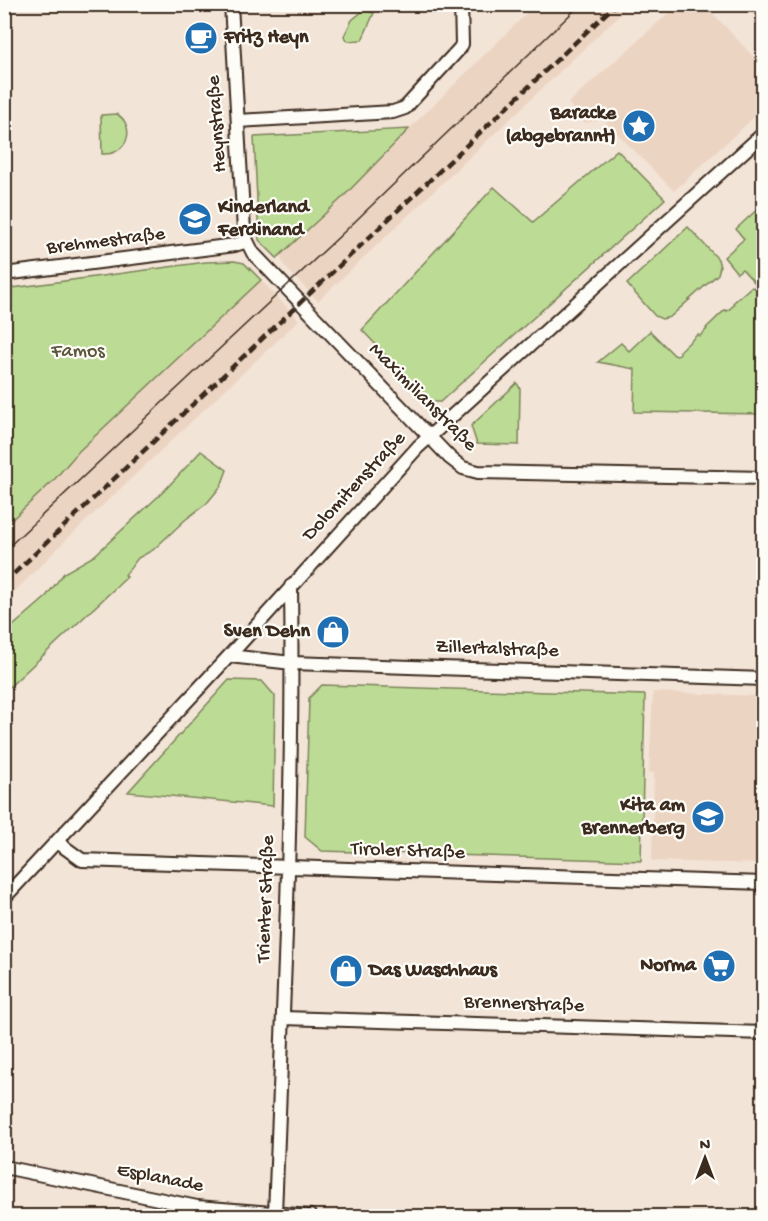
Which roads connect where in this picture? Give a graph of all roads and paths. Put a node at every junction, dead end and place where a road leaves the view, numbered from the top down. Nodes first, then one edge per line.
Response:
1 (231, 4) edge
2 (460, 4) edge
3 (238, 121) junction
4 (764, 133) edge
5 (247, 241) junction
6 (4, 274) edge
7 (429, 436) junction
8 (764, 478) edge
9 (291, 586) junction
10 (229, 656) junction
11 (292, 663) junction
12 (764, 679) edge
13 (57, 842) junction
14 (288, 868) junction
15 (764, 882) edge
16 (4, 898) edge
17 (283, 1018) junction
18 (764, 1033) edge
19 (4, 1167) edge
20 (275, 1214) junction
21 (310, 1216) edge

1 - 3 street, Heynstraße
2 - 3 street
3 - 5 street, Heynstraße
4 - 7 street, Dolomitenstraße
5 - 6 street, Brehmestraße
5 - 7 street, Maximilianstraße
7 - 8 street, Maximilianstraße
7 - 9 street, Dolomitenstraße
9 - 10 street, Dolomitenstraße
9 - 11 street, Trienter Straße
10 - 11 street, Zillertalstraße
10 - 13 street, Dolomitenstraße
11 - 12 street, Zillertalstraße
11 - 14 street, Trienter Straße
13 - 14 street, Tiroler Straße
13 - 16 street, Dolomitenstraße
14 - 15 street, Tiroler Straße
14 - 17 street, Trienter Straße
17 - 18 street, Brennerstraße
17 - 20 street, Trienter Straße
19 - 20 street, Esplanade
20 - 21 street, Esplanade

